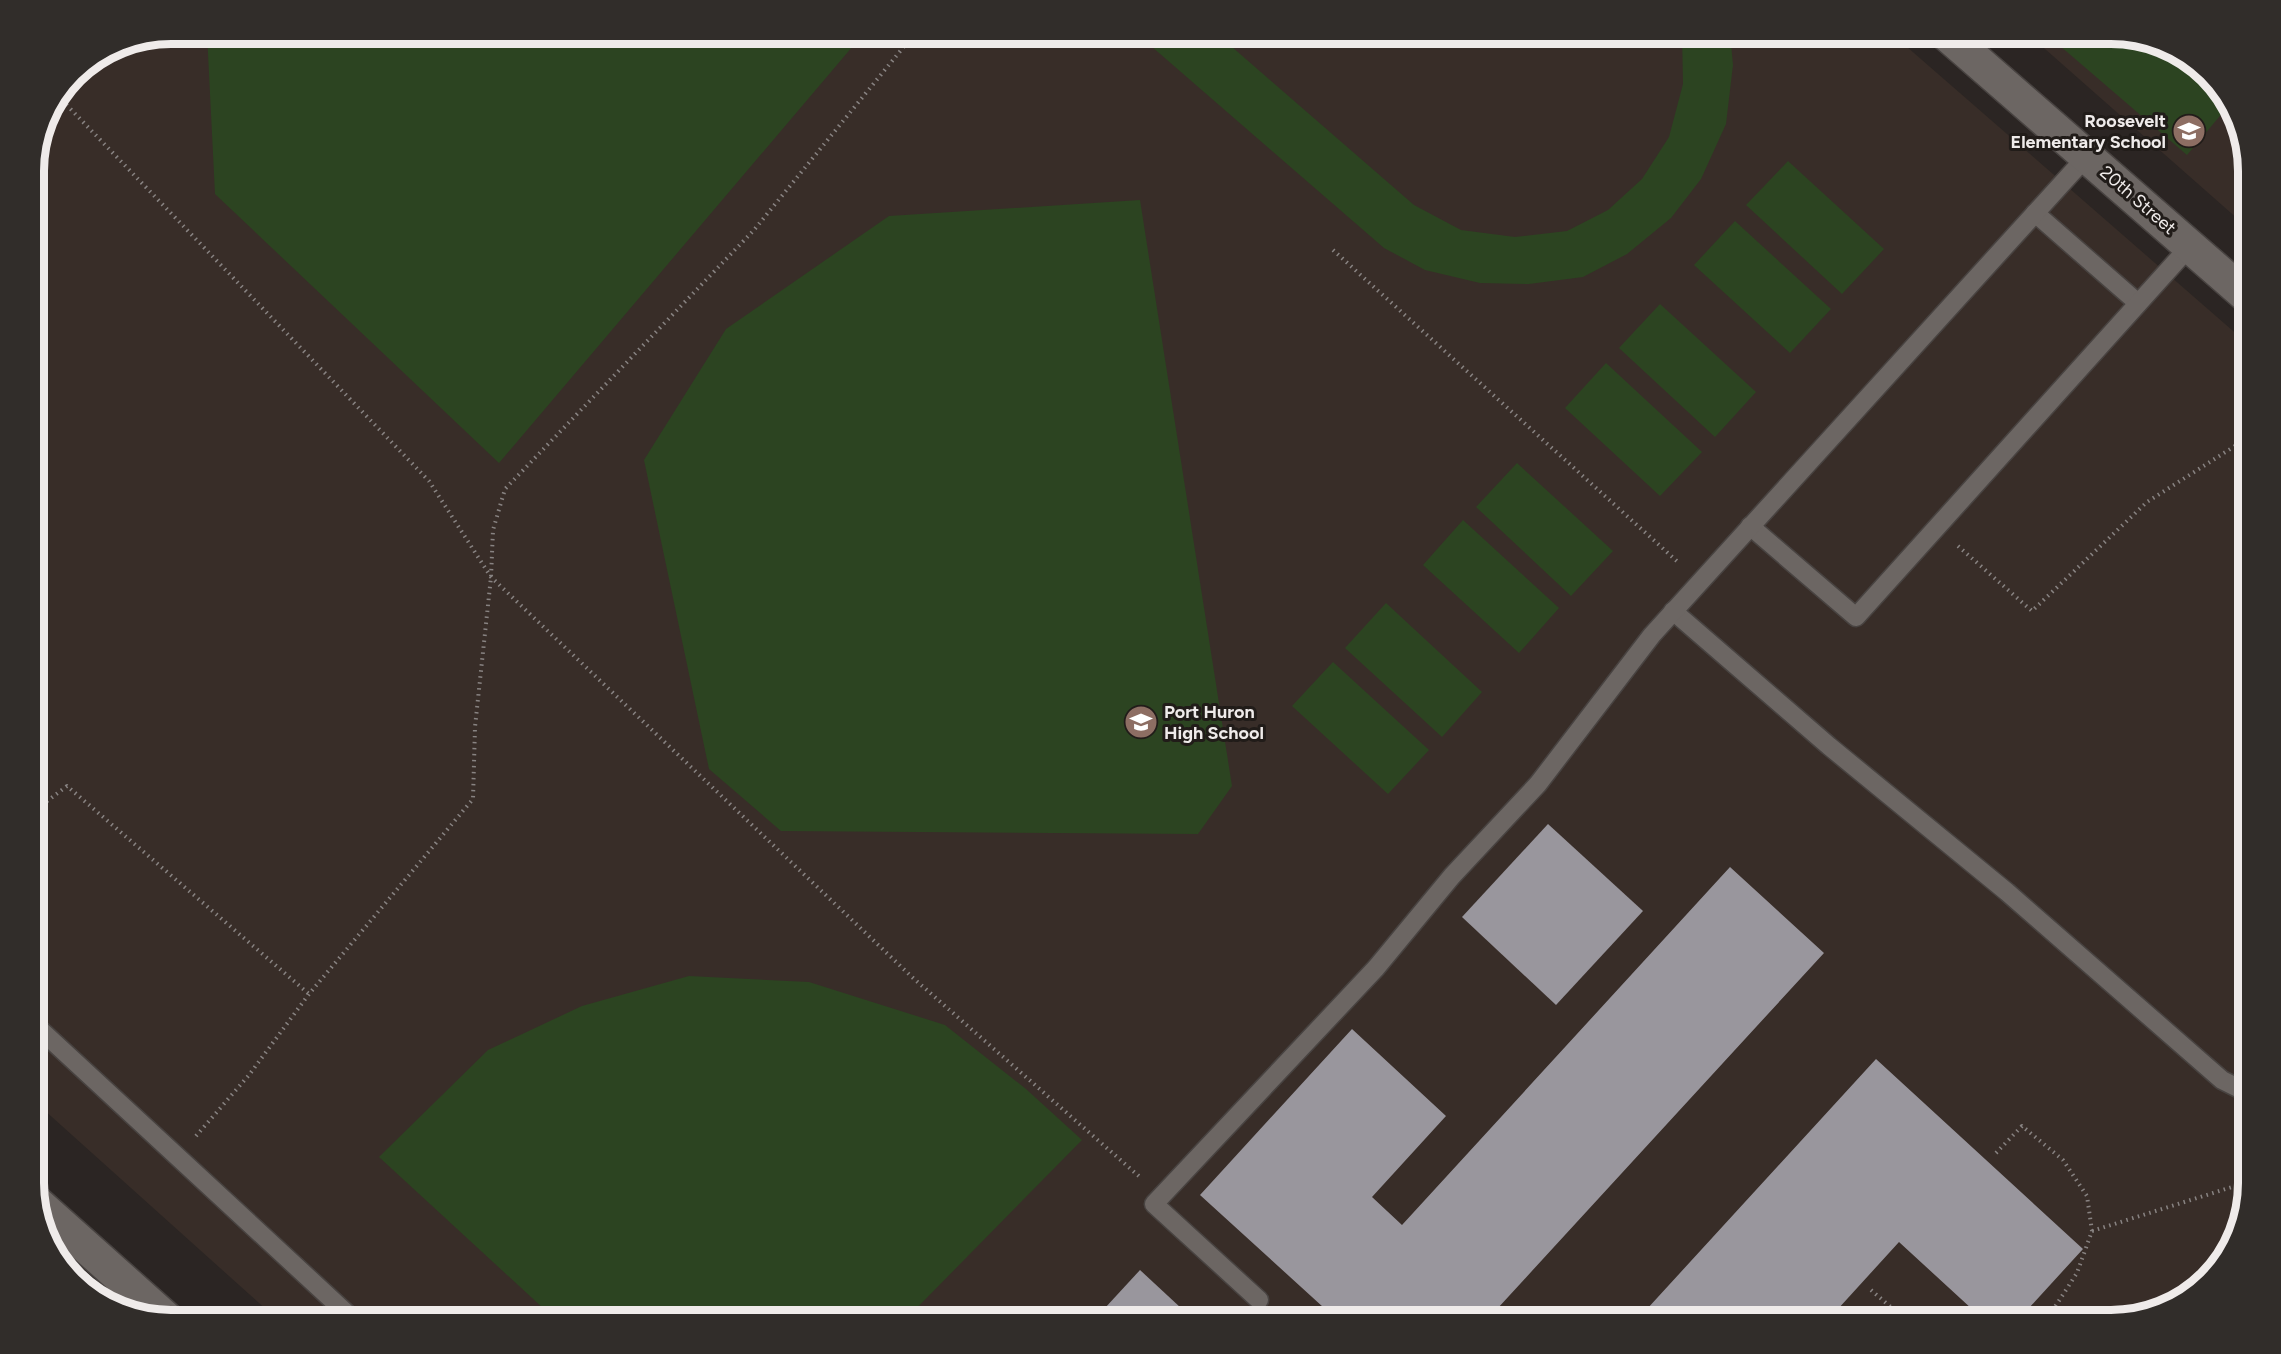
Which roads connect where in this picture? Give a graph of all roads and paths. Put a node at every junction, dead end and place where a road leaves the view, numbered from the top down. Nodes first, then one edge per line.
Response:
1 (906, 44) edge
2 (1959, 44) edge
3 (64, 102) edge
4 (2087, 156) junction
5 (2035, 213) junction
6 (2190, 246) junction
7 (1333, 250) dead end
8 (2237, 287) edge
9 (2138, 303) junction
10 (2235, 446) dead end
11 (1750, 526) junction
12 (1937, 527) junction
13 (491, 577) junction
14 (1699, 582) junction
15 (1673, 611) junction
16 (44, 803) edge
17 (309, 994) junction
18 (44, 1033) edge
19 (2238, 1089) edge
20 (1996, 1153) dead end
21 (178, 1157) junction
22 (2238, 1185) edge
23 (1162, 1196) junction
24 (47, 1212) edge
25 (2092, 1231) junction
26 (1871, 1290) dead end
27 (1259, 1300) dead end
28 (156, 1309) edge
29 (343, 1310) edge
30 (1894, 1310) edge
31 (2053, 1310) edge

1 - 13 path
2 - 4 street, 20th Street
3 - 13 path
4 - 5 lane
4 - 6 street, 20th Street
5 - 9 lane
5 - 11 lane
6 - 8 street, 20th Street
6 - 9 lane
7 - 14 path
9 - 12 lane
10 - 12 path
11 - 12 lane
11 - 14 lane
13 - 17 path
13 - 23 path
14 - 15 lane
15 - 19 lane
15 - 23 lane
16 - 17 path
17 - 21 path
18 - 21 lane
20 - 25 path
21 - 29 lane
22 - 25 path
23 - 27 lane
24 - 28 street
25 - 31 path
26 - 30 path

